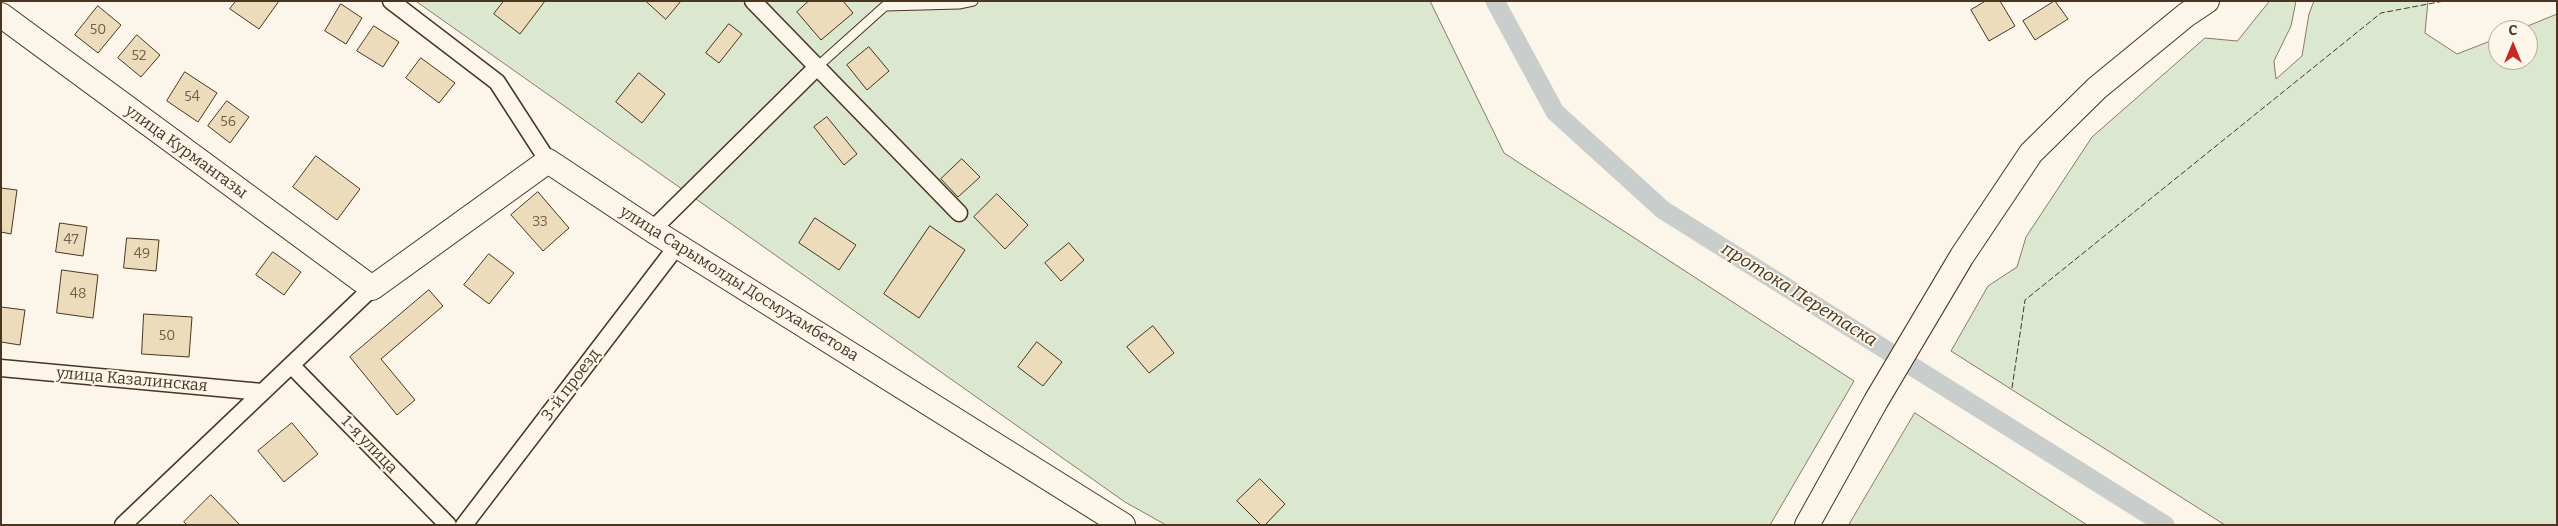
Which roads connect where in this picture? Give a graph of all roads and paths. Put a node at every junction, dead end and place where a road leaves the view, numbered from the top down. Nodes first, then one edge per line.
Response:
1 (391, 1) edge
2 (753, 1) edge
3 (973, 1) edge
4 (2206, 1) edge
5 (1, 15) edge
6 (817, 67) junction
7 (548, 161) junction
8 (959, 213) dead end
9 (652, 230) junction
10 (677, 246) junction
11 (372, 288) junction
12 (291, 365) junction
13 (1, 368) edge
14 (262, 392) junction
15 (123, 525) edge
16 (448, 525) edge
17 (464, 525) edge
18 (1123, 525) edge
19 (1807, 525) edge

1 - 7 street, улица Сарымолды Досмухамбетова
2 - 6 street
3 - 6 lane
4 - 19 street
5 - 11 street, улица Курмангазы
6 - 8 street
6 - 9 street
7 - 9 street, улица Сарымолды Досмухамбетова
7 - 11 street
9 - 10 street, улица Сарымолды Досмухамбетова
10 - 17 street, 3-й проезд
10 - 18 street, улица Сарымолды Досмухамбетова
11 - 12 street
12 - 14 street
12 - 16 street, 1-я улица
13 - 14 street, улица Казалинская
14 - 15 street

